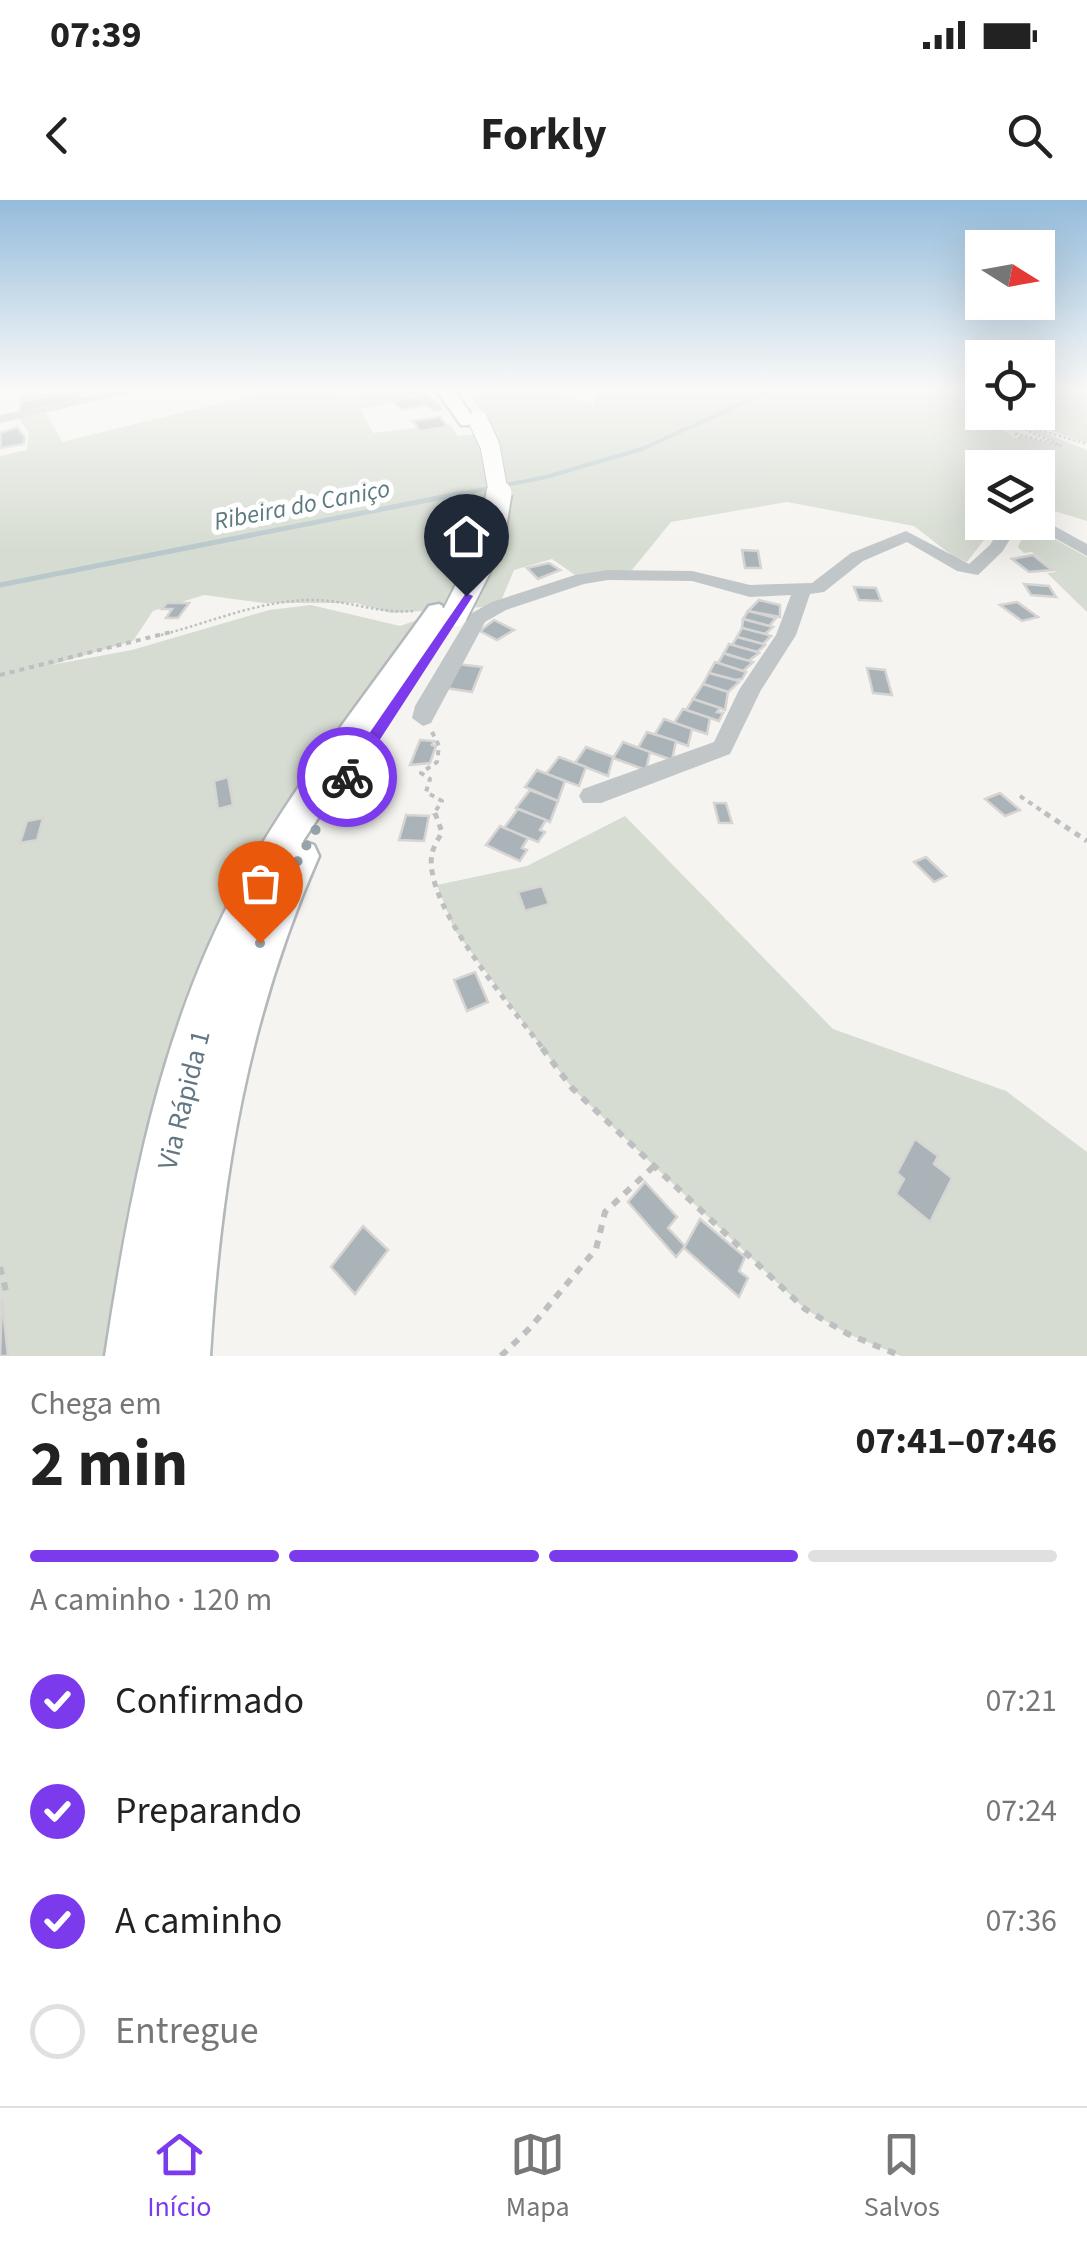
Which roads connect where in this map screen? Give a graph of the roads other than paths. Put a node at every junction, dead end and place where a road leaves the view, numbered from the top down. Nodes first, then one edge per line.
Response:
1 (473, 442) edge
2 (1055, 532) edge
3 (1001, 540) edge
4 (1087, 551) edge
5 (802, 590) junction
6 (438, 612) junction
7 (423, 718) road end
8 (592, 796) dead end
9 (136, 1356) edge
10 (179, 1356) edge

1 - 6 highway, Via Rápida 1
2 - 4 street
3 - 5 street
5 - 7 street
5 - 8 street
6 - 9 highway, Via Rápida 1
6 - 10 highway, Via Rápida 1

